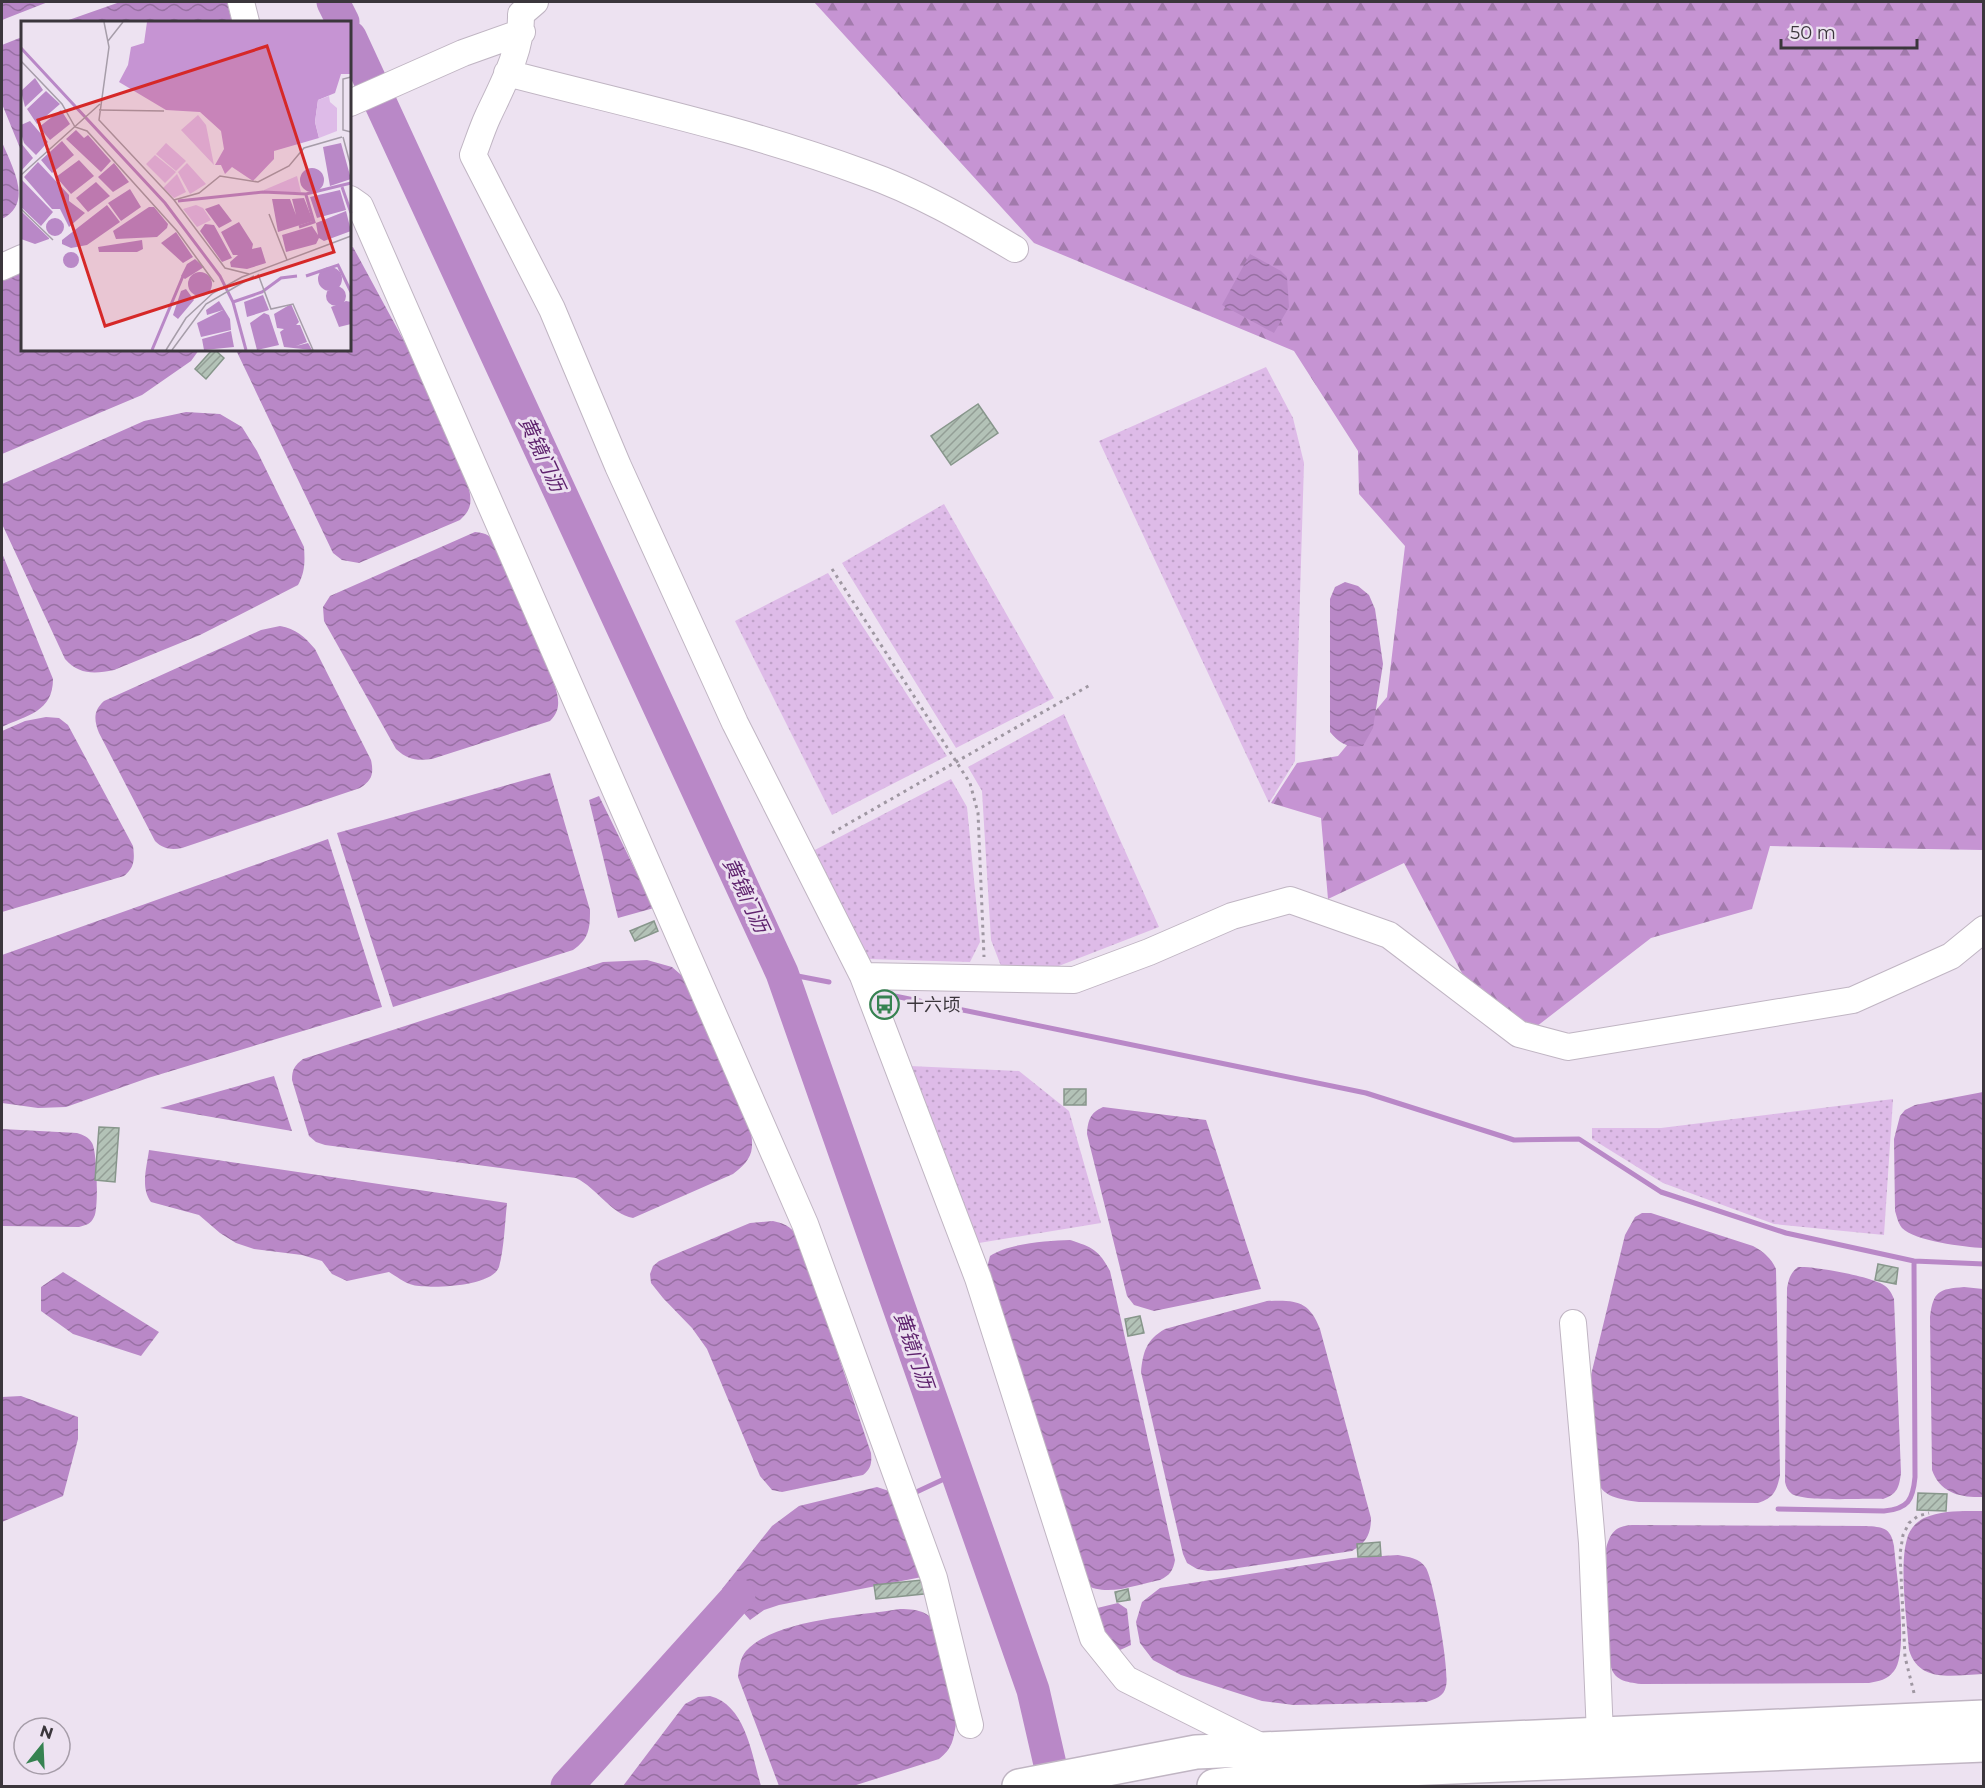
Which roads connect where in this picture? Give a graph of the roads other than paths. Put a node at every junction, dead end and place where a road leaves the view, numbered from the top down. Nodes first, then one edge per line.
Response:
1 (241, 2) edge
2 (535, 2) edge
3 (246, 21) edge
4 (522, 32) junction
5 (507, 73) junction
6 (351, 103) edge
7 (351, 200) edge
8 (1015, 249) dead end
9 (21, 258) edge
10 (2, 267) edge
11 (1983, 929) edge
12 (863, 976) junction
13 (1573, 1323) dead end
14 (1983, 1717) edge
15 (970, 1725) dead end
16 (1600, 1735) junction
17 (1983, 1745) edge
18 (1264, 1748) junction
19 (1318, 1771) edge
20 (1018, 1786) edge
21 (1214, 1786) edge

1 - 3 street
2 - 4 street
4 - 5 street
4 - 6 street
5 - 8 street
5 - 12 street
7 - 15 street
9 - 10 street
11 - 12 street
12 - 18 street
13 - 16 street
14 - 16 main road
16 - 19 main road
17 - 19 main road
18 - 19 main road
18 - 20 main road
19 - 21 main road

